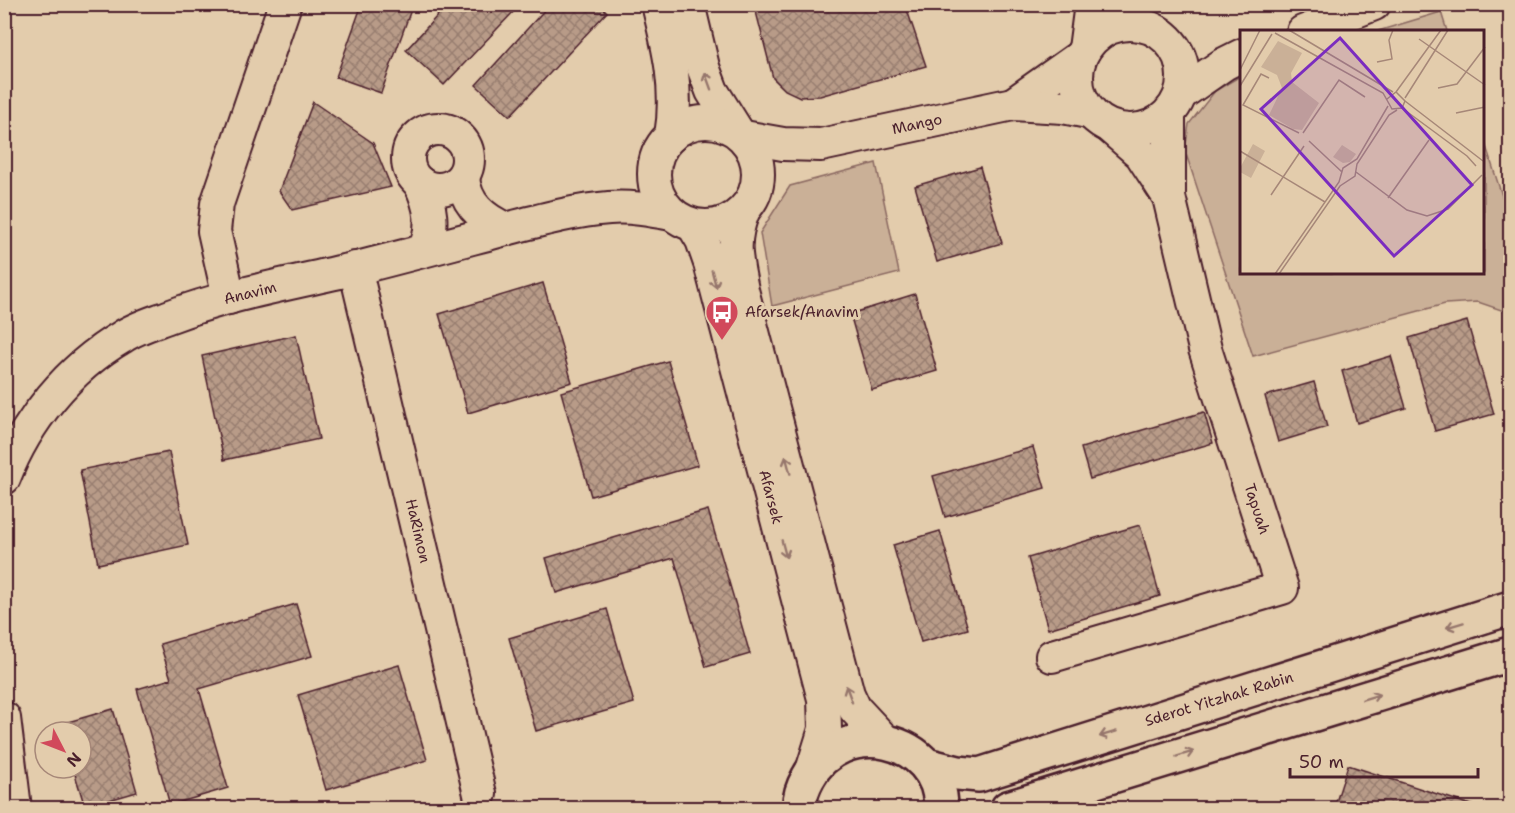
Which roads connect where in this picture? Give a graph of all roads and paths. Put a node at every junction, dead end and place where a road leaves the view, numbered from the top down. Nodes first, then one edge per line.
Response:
1 (285, 4) edge
2 (658, 4) edge
3 (688, 4) edge
4 (1091, 4) edge
5 (1374, 4) edge
6 (1133, 15) edge
7 (1308, 30) edge
8 (1175, 48) junction
9 (1083, 53) junction
10 (1240, 54) edge
11 (1240, 55) edge
12 (1176, 103) junction
13 (1013, 104) junction
14 (1100, 120) junction
15 (740, 134) junction
16 (670, 136) junction
17 (821, 145) junction
18 (654, 167) junction
19 (463, 177) junction
20 (420, 183) junction
21 (1169, 197) junction
22 (750, 200) junction
23 (564, 214) junction
24 (682, 219) junction
25 (506, 229) junction
26 (424, 250) junction
27 (355, 268) junction
28 (229, 298) junction
29 (4, 478) edge
30 (1510, 608) edge
31 (1510, 654) edge
32 (1052, 656) dead end
33 (4, 718) edge
34 (884, 740) junction
35 (926, 765) junction
36 (812, 771) junction
37 (480, 795) dead end
38 (17, 804) edge
39 (797, 807) edge
40 (941, 808) edge
41 (1008, 808) edge

1 - 28 street
2 - 16 street
15 -> 3 street
4 - 9 street
5 - 7 street
6 - 8 street
6 - 9 street
8 - 10 street
8 - 12 street
9 - 13 street, Mango
9 - 14 street
11 - 12 street
12 - 14 street
12 - 21 street, Tapuah
13 - 14 street, Mango
13 - 17 street, Mango
14 - 21 street, Tapuah
15 - 16 street
15 - 17 street, Mango
15 - 22 street
16 - 18 street
17 - 22 street, Mango
18 - 23 street, Anavim
18 - 24 street
19 - 20 street
19 - 20 street
19 - 25 street
20 - 26 street
21 - 32 street, Tapuah
22 - 24 street
34 -> 22 street, Afarsek
23 - 24 street, Anavim
23 - 25 street, Anavim
24 -> 36 street, Afarsek
25 - 26 street, Anavim
26 - 27 street, Anavim
27 - 28 street, Anavim
27 - 37 street, HaRimon
28 - 29 street, Anavim
30 -> 35 main road, Sderot Yitzhak Rabin
41 -> 31 main road
33 - 38 street
34 - 35 main road
34 - 36 main road
35 - 40 main road
36 - 39 main road

